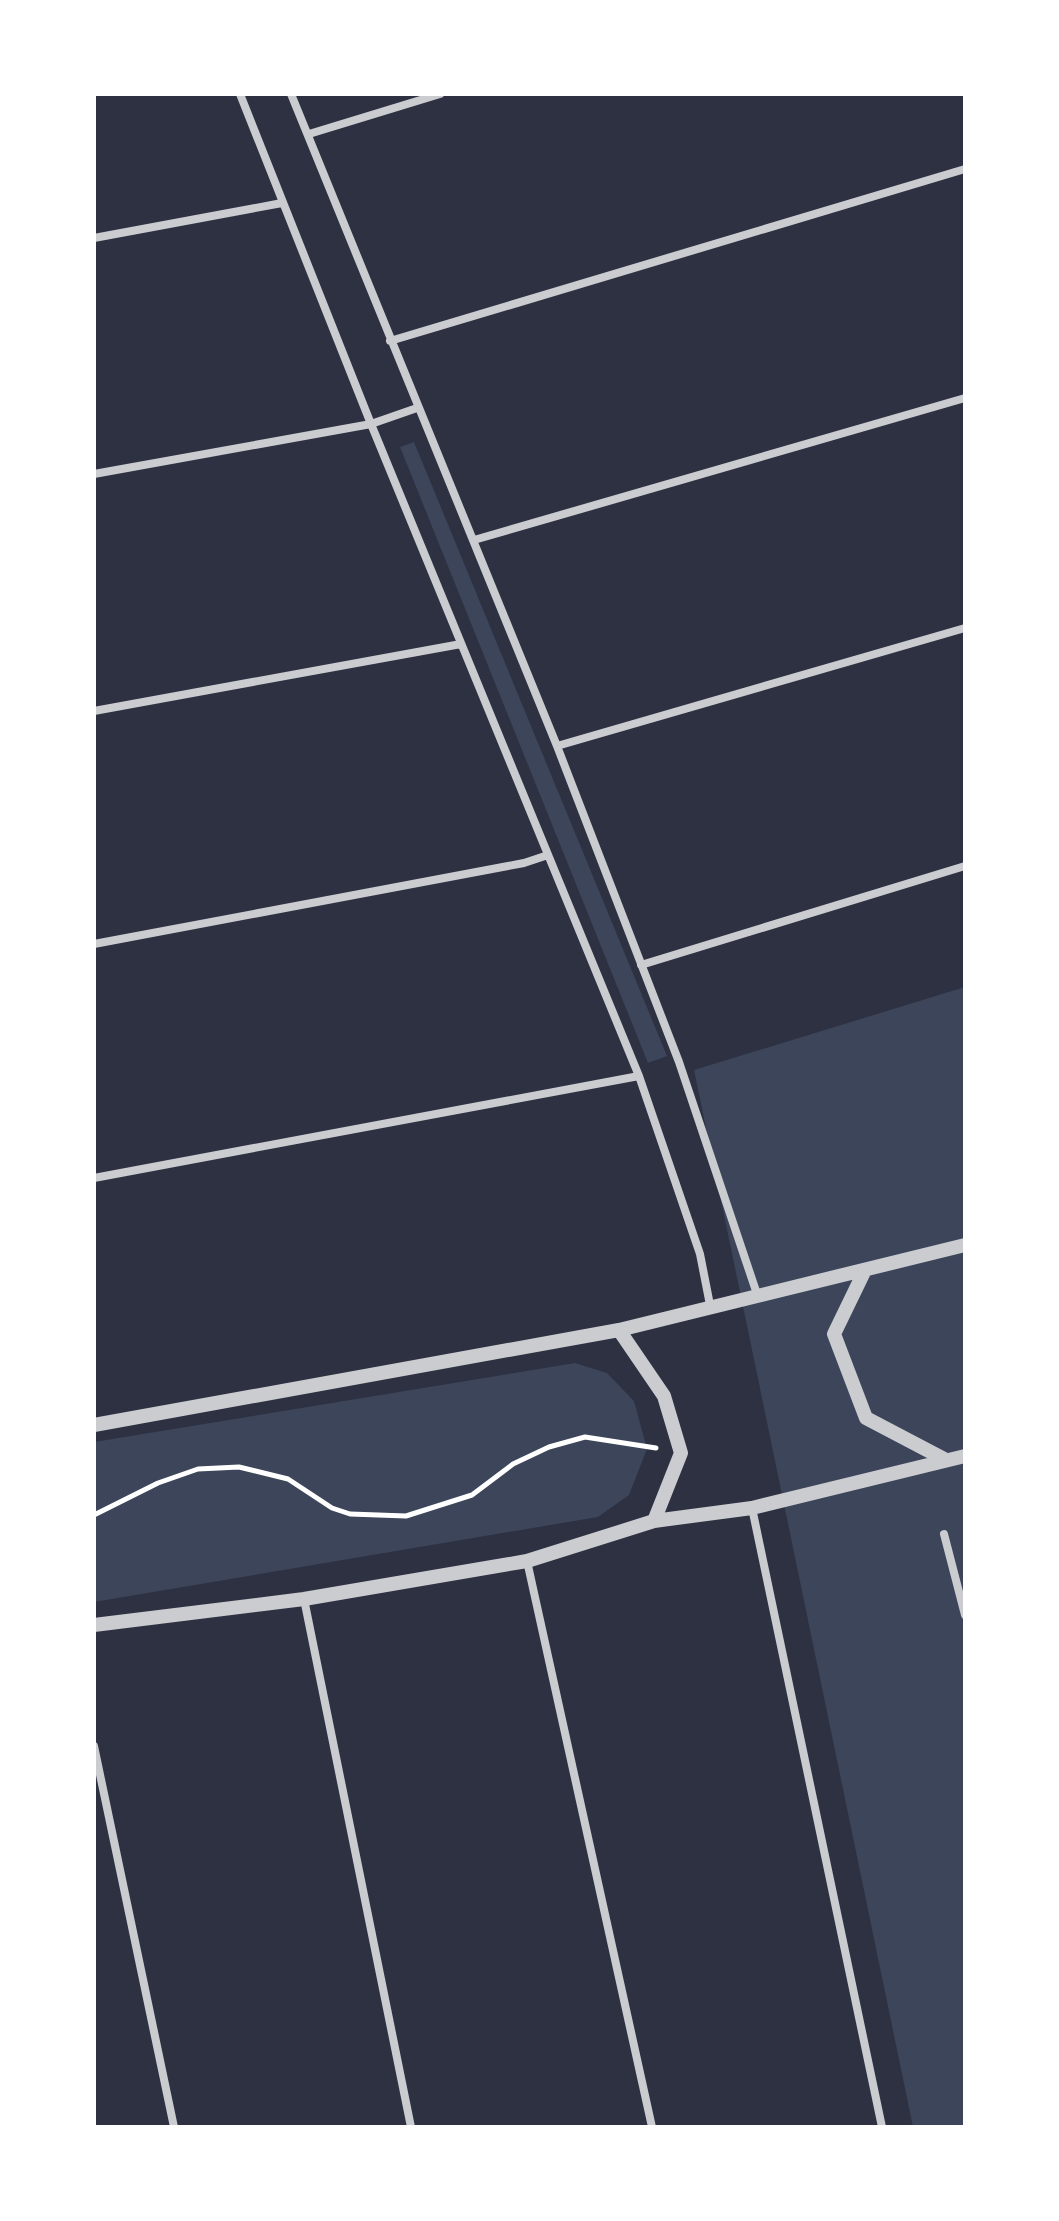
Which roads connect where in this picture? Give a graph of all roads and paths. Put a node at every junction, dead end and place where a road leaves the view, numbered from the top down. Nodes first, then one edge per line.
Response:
1 (240, 94) edge
2 (291, 94) edge
3 (440, 94) edge
4 (309, 134) junction
5 (965, 169) edge
6 (282, 203) junction
7 (94, 238) edge
8 (390, 341) junction
9 (965, 398) edge
10 (417, 408) junction
11 (371, 424) junction
12 (94, 474) edge
13 (474, 540) junction
14 (965, 628) edge
15 (461, 644) junction
16 (94, 711) edge
17 (557, 746) junction
18 (548, 855) junction
19 (965, 866) edge
20 (94, 944) edge
21 (641, 965) junction
22 (639, 1076) junction
23 (94, 1178) edge
24 (965, 1245) edge
25 (865, 1270) junction
26 (757, 1294) junction
27 (710, 1305) junction
28 (619, 1330) junction
29 (94, 1425) edge
30 (681, 1453) junction
31 (965, 1456) edge
32 (946, 1460) junction
33 (752, 1508) junction
34 (94, 1515) edge
35 (654, 1521) junction
36 (944, 1534) dead end
37 (527, 1561) junction
38 (304, 1599) junction
39 (965, 1615) edge
40 (94, 1625) edge
41 (94, 1746) edge
42 (174, 2127) edge
43 (411, 2127) edge
44 (652, 2127) edge
45 (882, 2127) edge

1 - 6 street
2 - 4 street
3 - 4 street
4 - 8 street
5 - 8 street
6 - 7 street
6 - 11 street
8 - 10 street
9 - 13 street
10 - 11 street
10 - 13 street
11 - 12 street
11 - 15 street
13 - 17 street
14 - 17 street
15 - 16 street
15 - 18 street
17 - 21 street
18 - 20 street
18 - 22 street
19 - 21 street
21 - 26 street
22 - 23 street
22 - 27 street
24 - 25 street
25 - 26 street
25 - 32 street
26 - 27 street
27 - 28 street
28 - 29 street
28 - 30 street
30 - 34 path
30 - 35 street
31 - 32 street
32 - 33 street
33 - 35 street
33 - 45 street
35 - 37 street
36 - 39 street
37 - 38 street
37 - 44 street
38 - 40 street
38 - 43 street
41 - 42 street

